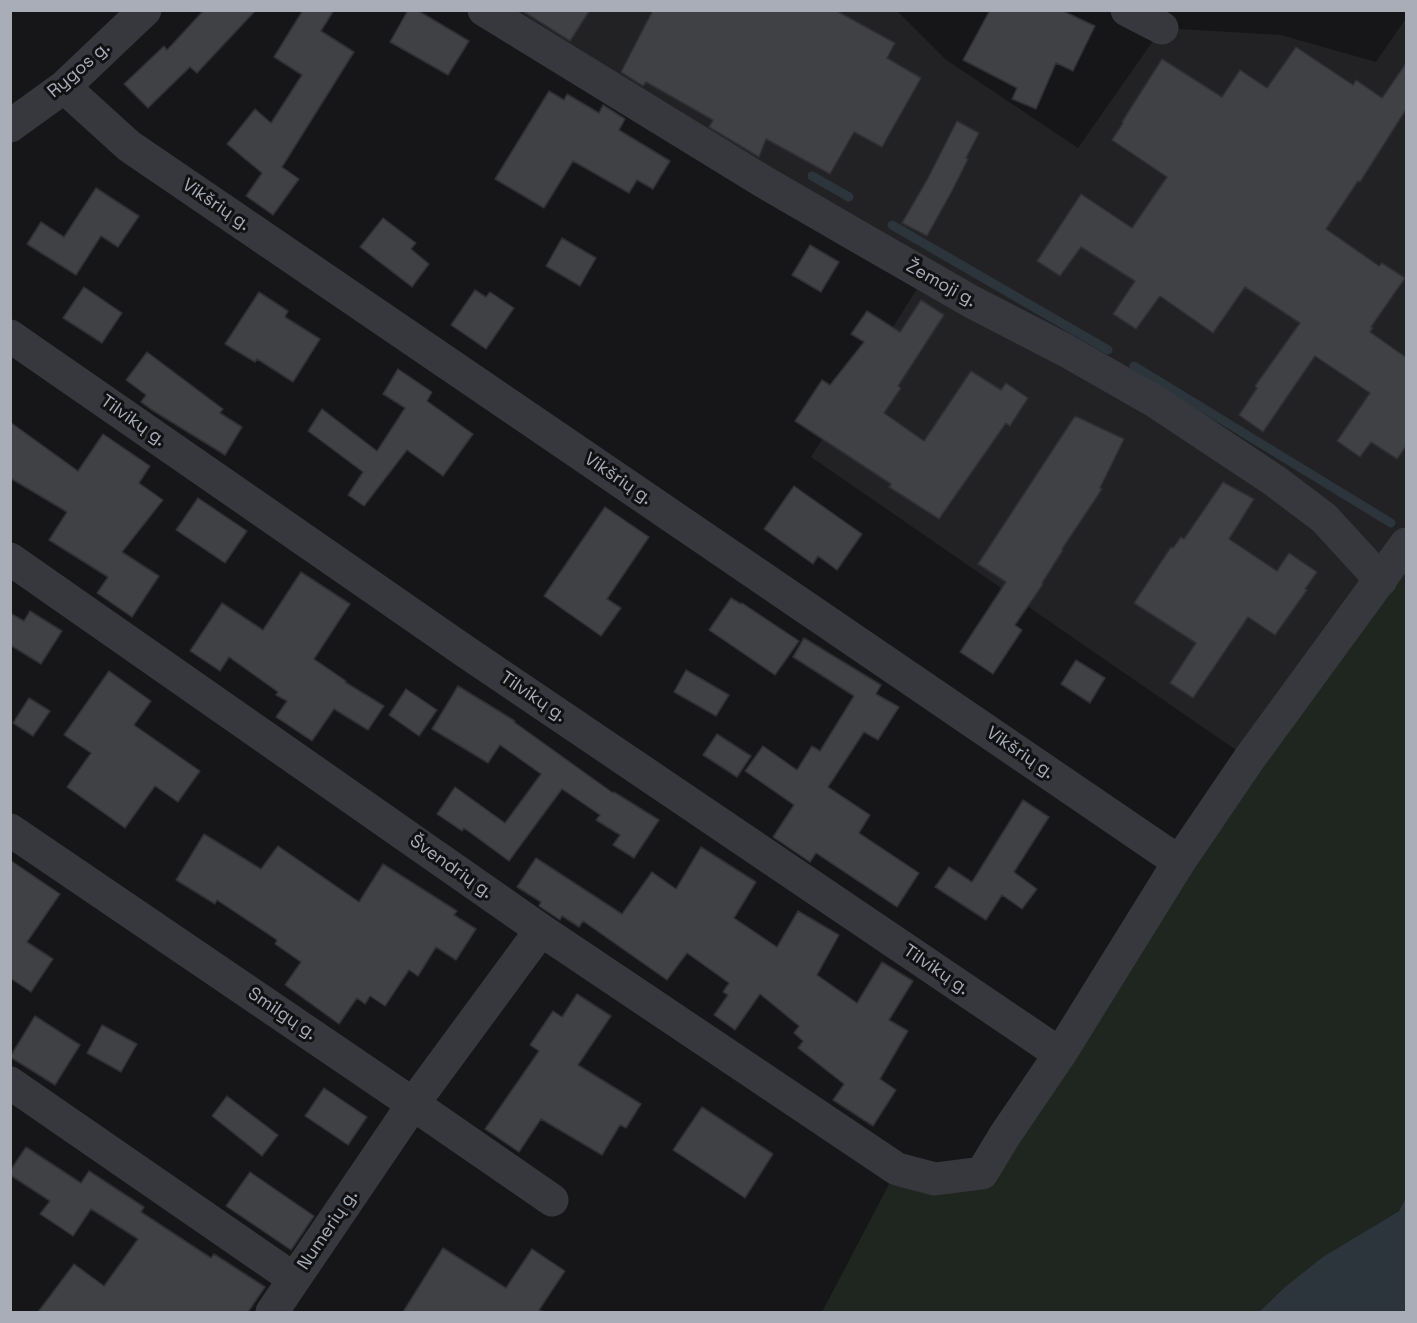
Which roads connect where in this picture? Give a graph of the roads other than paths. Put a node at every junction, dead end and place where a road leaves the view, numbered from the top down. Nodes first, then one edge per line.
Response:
1 (145, 10) edge
2 (484, 10) edge
3 (1126, 10) edge
4 (1162, 28) dead end
5 (64, 87) junction
6 (10, 126) edge
7 (10, 336) edge
8 (1407, 544) edge
9 (10, 559) edge
10 (1381, 580) junction
11 (10, 830) edge
12 (1179, 862) junction
13 (541, 930) junction
14 (1060, 1054) junction
15 (10, 1083) edge
16 (414, 1104) junction
17 (552, 1200) dead end
18 (294, 1280) junction
19 (272, 1312) edge

1 - 5 street, Rygos g.
2 - 10 street, Žemoji g.
3 - 4 street
5 - 6 street, Rygos g.
5 - 12 street, Vikšrių g.
7 - 14 street, Tilvikų g.
8 - 10 street, Švendrių g.
9 - 13 street, Švendrių g.
10 - 12 street, Švendrių g.
11 - 16 street, Smilgų g.
12 - 14 street, Švendrių g.
13 - 14 street, Švendrių g.
13 - 16 street, Numerių g.
15 - 18 street, Numerių g.
16 - 17 street, Smilgų g.
16 - 18 street, Numerių g.
18 - 19 street

